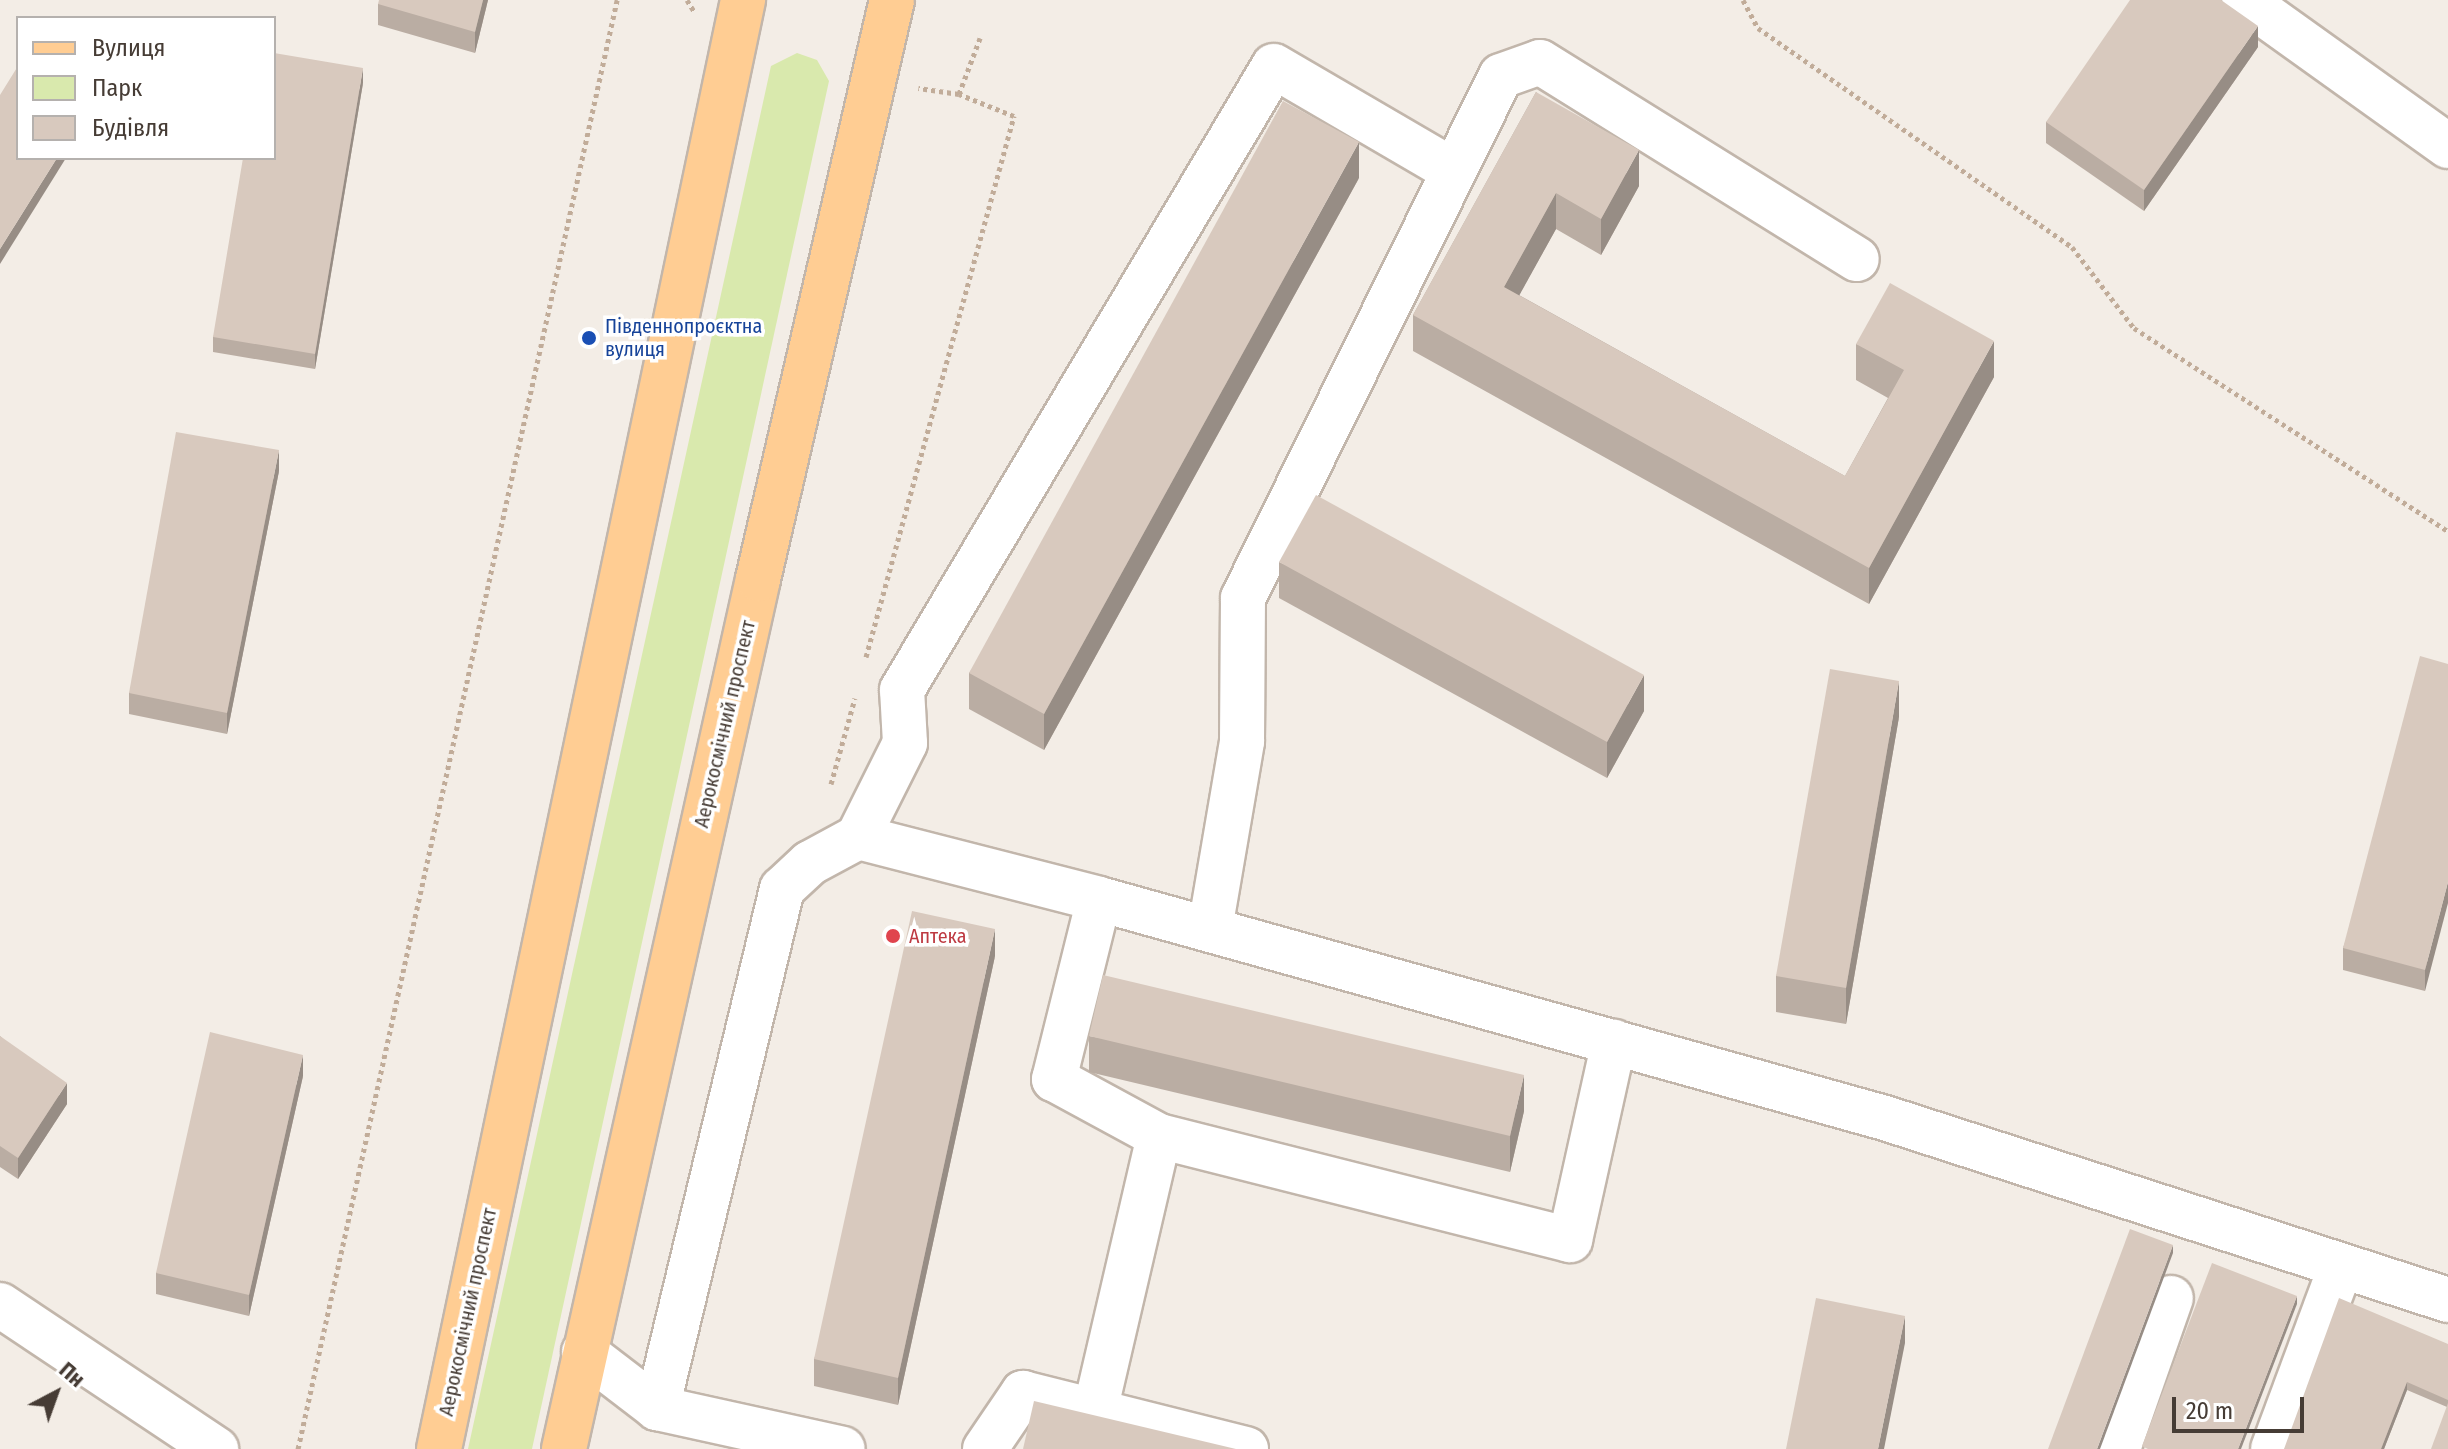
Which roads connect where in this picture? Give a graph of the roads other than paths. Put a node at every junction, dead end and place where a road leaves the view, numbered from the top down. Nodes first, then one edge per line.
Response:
1 (743, 0) edge
2 (892, 0) edge
3 (2244, 0) edge
4 (2448, 146) edge
5 (1454, 171) junction
6 (1857, 259) dead end
7 (858, 837) junction
8 (1099, 899) junction
9 (1210, 929) junction
10 (1614, 1042) junction
11 (1159, 1136) junction
12 (2341, 1266) junction
13 (2171, 1298) dead end
14 (2448, 1300) edge
15 (4, 1316) edge
16 (584, 1352) junction
17 (657, 1408) junction
18 (1095, 1411) junction
19 (725, 1436) edge
20 (216, 1449) edge
21 (439, 1449) edge
22 (564, 1449) edge
23 (843, 1449) edge
24 (985, 1449) edge
25 (1246, 1449) edge
26 (2118, 1449) edge
27 (2273, 1449) edge

1 - 21 main road, Аерокосмічний проспект
2 - 16 main road, Аерокосмічний проспект
3 - 4 street
5 - 6 street
5 - 7 street
5 - 9 street
7 - 8 street
7 - 17 street
8 - 9 street
8 - 11 street
9 - 10 street
10 - 11 street
10 - 12 street
11 - 18 street
12 - 14 street
12 - 27 street
13 - 26 street
15 - 20 street
16 - 17 street
16 - 22 main road, Аерокосмічний проспект
17 - 19 street
18 - 24 street
18 - 25 street
19 - 23 street

